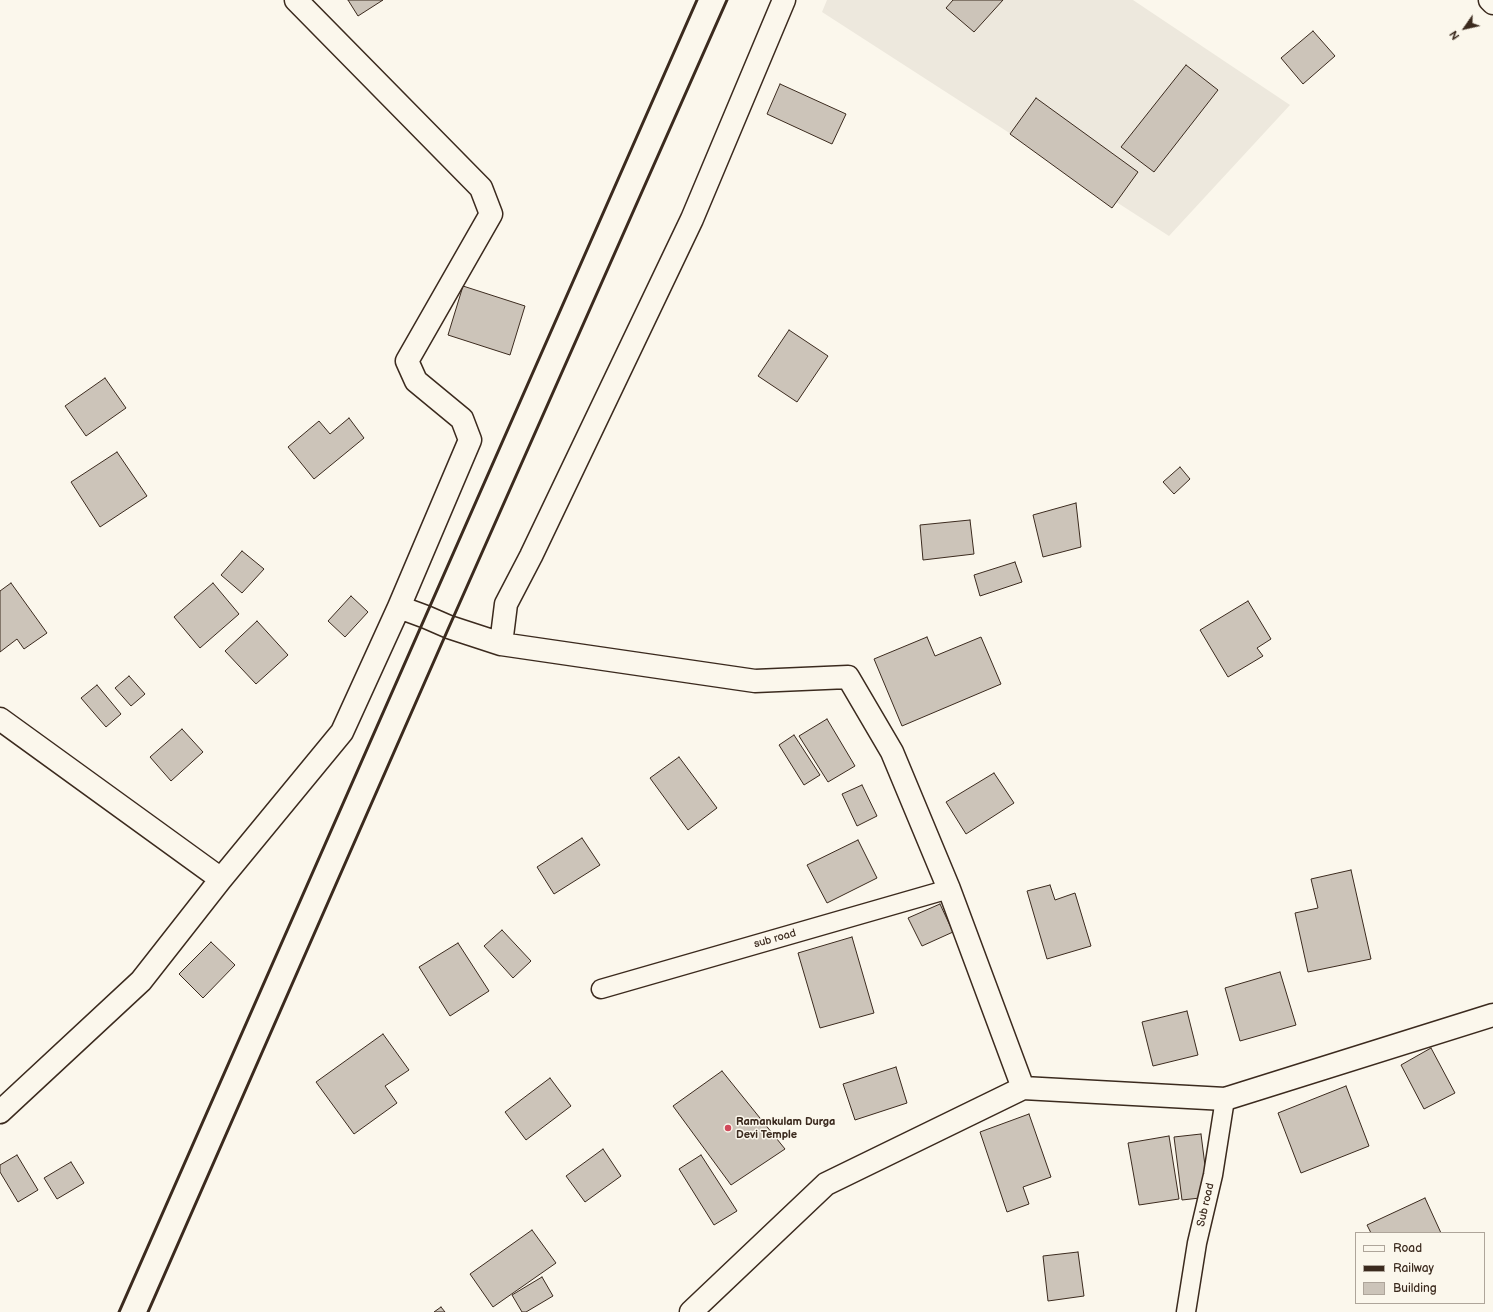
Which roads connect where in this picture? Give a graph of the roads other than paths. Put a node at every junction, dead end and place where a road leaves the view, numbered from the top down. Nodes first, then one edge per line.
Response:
1 (296, 0) edge
2 (784, 0) edge
3 (1490, 0) edge
4 (1493, 3) edge
5 (399, 608) junction
6 (501, 644) junction
7 (0, 719) edge
8 (221, 879) junction
9 (948, 889) junction
10 (601, 989) dead end
11 (1493, 1015) edge
12 (1023, 1088) junction
13 (1225, 1099) junction
14 (0, 1112) edge
15 (691, 1312) edge
16 (1186, 1312) edge

1 - 5 street
2 - 6 street
3 - 4 street
5 - 6 street
5 - 8 street
6 - 9 street
7 - 8 street
8 - 14 street
9 - 10 lane, sub road
9 - 12 street
11 - 13 street
12 - 13 street
12 - 15 street
13 - 16 lane, Sub road

